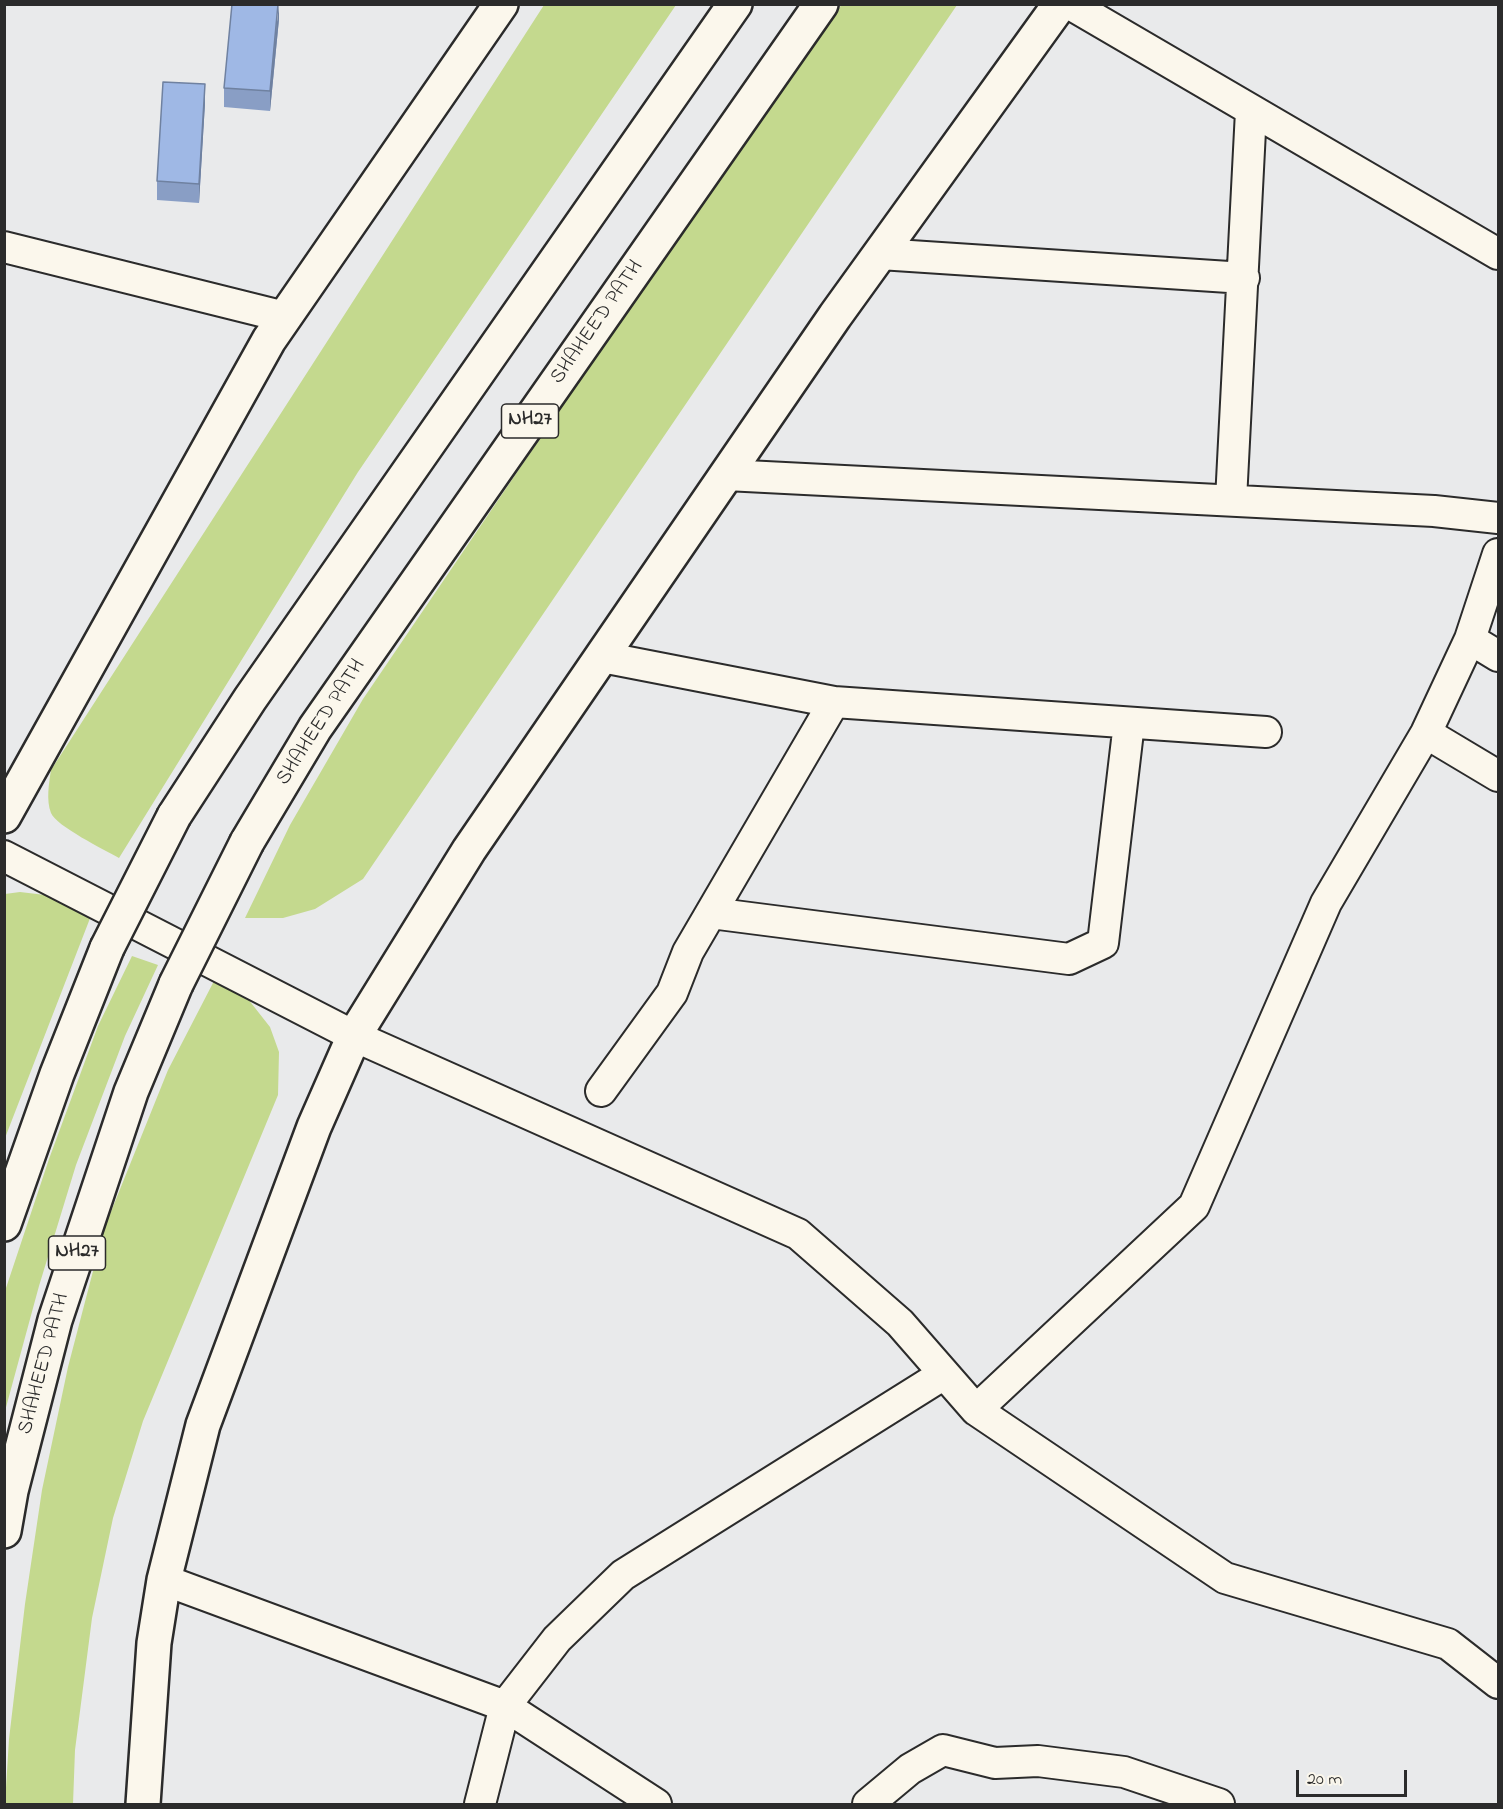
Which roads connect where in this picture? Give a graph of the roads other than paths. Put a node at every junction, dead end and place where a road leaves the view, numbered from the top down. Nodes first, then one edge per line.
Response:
1 (501, 4) edge
2 (735, 4) edge
3 (821, 4) edge
4 (1060, 4) edge
5 (1070, 4) edge
6 (1251, 111) junction
7 (4, 247) edge
8 (880, 254) junction
9 (1498, 254) edge
10 (1244, 278) junction
11 (285, 317) junction
12 (726, 475) junction
13 (1231, 500) junction
14 (1498, 518) edge
15 (1498, 554) edge
16 (1470, 639) junction
17 (1498, 656) edge
18 (602, 657) junction
19 (834, 702) junction
20 (1129, 723) junction
21 (1266, 732) dead end
22 (1426, 733) junction
23 (1498, 776) edge
24 (4, 816) edge
25 (4, 856) edge
26 (711, 913) junction
27 (354, 1036) junction
28 (602, 1091) dead end
29 (4, 1224) edge
30 (944, 1374) junction
31 (976, 1410) junction
32 (4, 1531) edge
33 (164, 1580) junction
34 (1498, 1683) edge
35 (505, 1706) junction
36 (143, 1804) edge
37 (480, 1804) edge
38 (656, 1804) edge
39 (868, 1804) edge
40 (1218, 1804) edge

1 - 11 main road
2 - 29 main road, bridge
3 - 32 main road, SHAHEED PATH / NH27, bridge
4 - 8 main road
5 - 6 street
6 - 9 street
6 - 10 street
7 - 11 street
8 - 10 street
8 - 12 main road
10 - 13 street
11 - 24 main road
12 - 13 street
12 - 18 main road
13 - 14 street
15 - 16 street
16 - 17 street
16 - 22 street
18 - 19 street
18 - 27 main road
19 - 20 street
19 - 26 street
20 - 21 street
20 - 26 street
22 - 23 street
22 - 31 street
25 - 27 street
26 - 28 street
27 - 30 street
27 - 33 main road
30 - 31 street
30 - 35 street
31 - 34 street
33 - 35 street
33 - 36 main road
35 - 37 street
35 - 38 street
39 - 40 street

